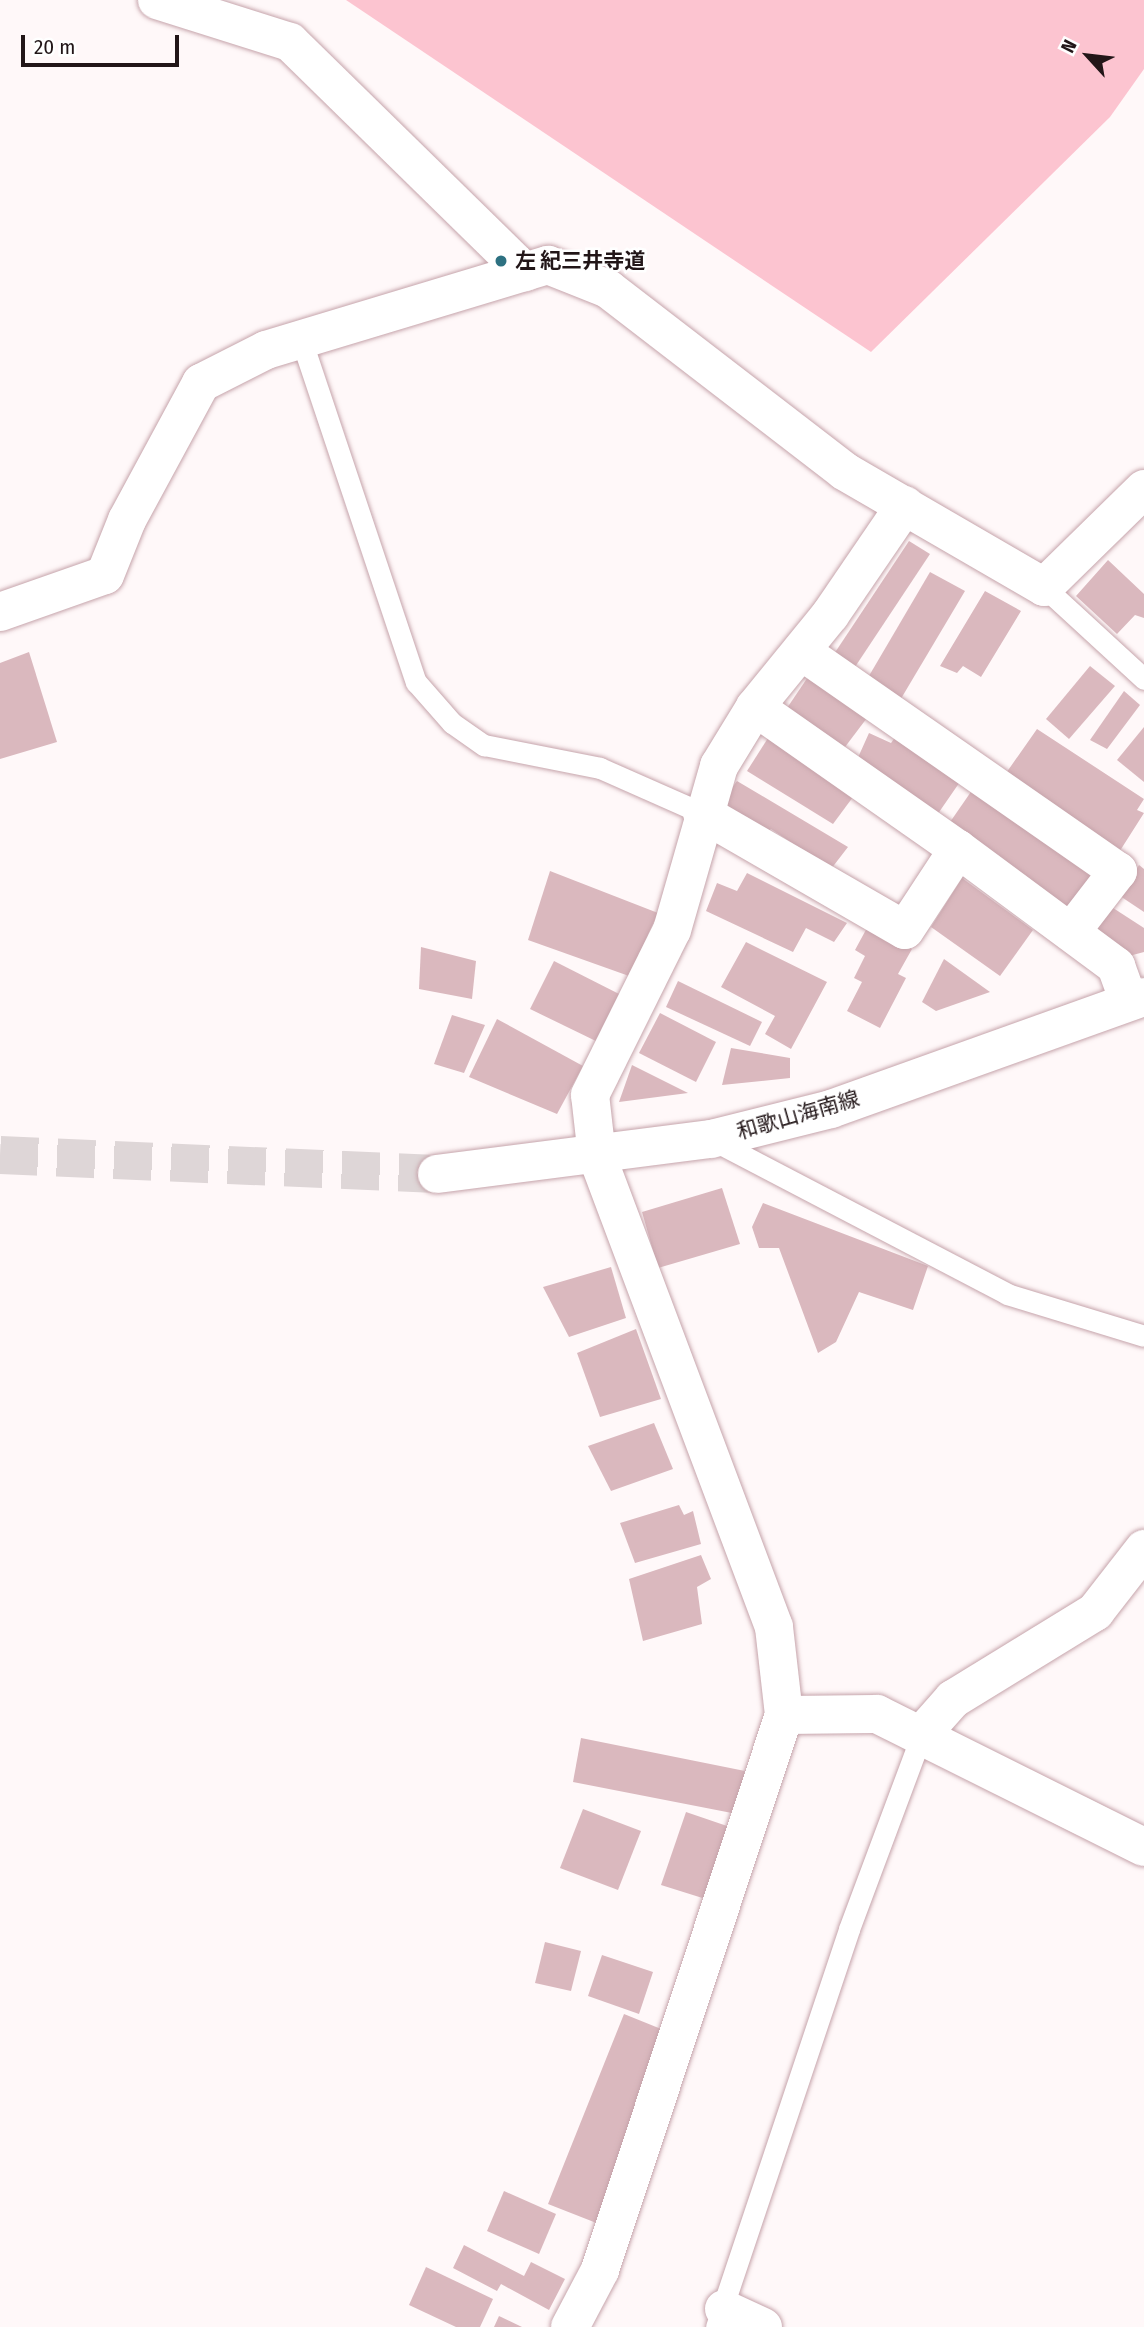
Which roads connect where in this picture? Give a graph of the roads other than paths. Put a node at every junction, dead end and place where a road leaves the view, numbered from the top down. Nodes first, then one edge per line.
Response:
1 (157, 0) edge
2 (525, 272) junction
3 (301, 339) junction
4 (1144, 489) edge
5 (905, 505) junction
6 (1044, 587) junction
7 (0, 612) edge
8 (801, 651) junction
9 (1144, 679) edge
10 (755, 708) junction
11 (702, 813) junction
12 (958, 849) junction
13 (1070, 932) junction
14 (1136, 999) edge
15 (711, 1139) junction
16 (597, 1156) junction
17 (437, 1174) tunnel mouth
18 (1144, 1336) edge
19 (1144, 1549) edge
20 (784, 1715) junction
21 (922, 1734) junction
22 (1144, 1847) edge
23 (720, 2318) edge
24 (570, 2327) edge
25 (763, 2327) edge

1 - 2 street
2 - 3 street
2 - 5 street
3 - 7 street
3 - 11 lane
4 - 6 street
5 - 6 street
5 - 8 street
6 - 9 lane
8 - 10 street
8 - 13 street
10 - 11 street
10 - 12 street
11 - 12 street
11 - 16 street
12 - 13 street
13 - 14 street
14 - 15 street, 和歌山海南線
15 - 16 street, 和歌山海南線
15 - 18 lane
16 - 17 street, 和歌山海南線
16 - 20 street
19 - 21 street
20 - 21 street
20 - 24 street
21 - 22 street
21 - 23 lane
23 - 25 street

